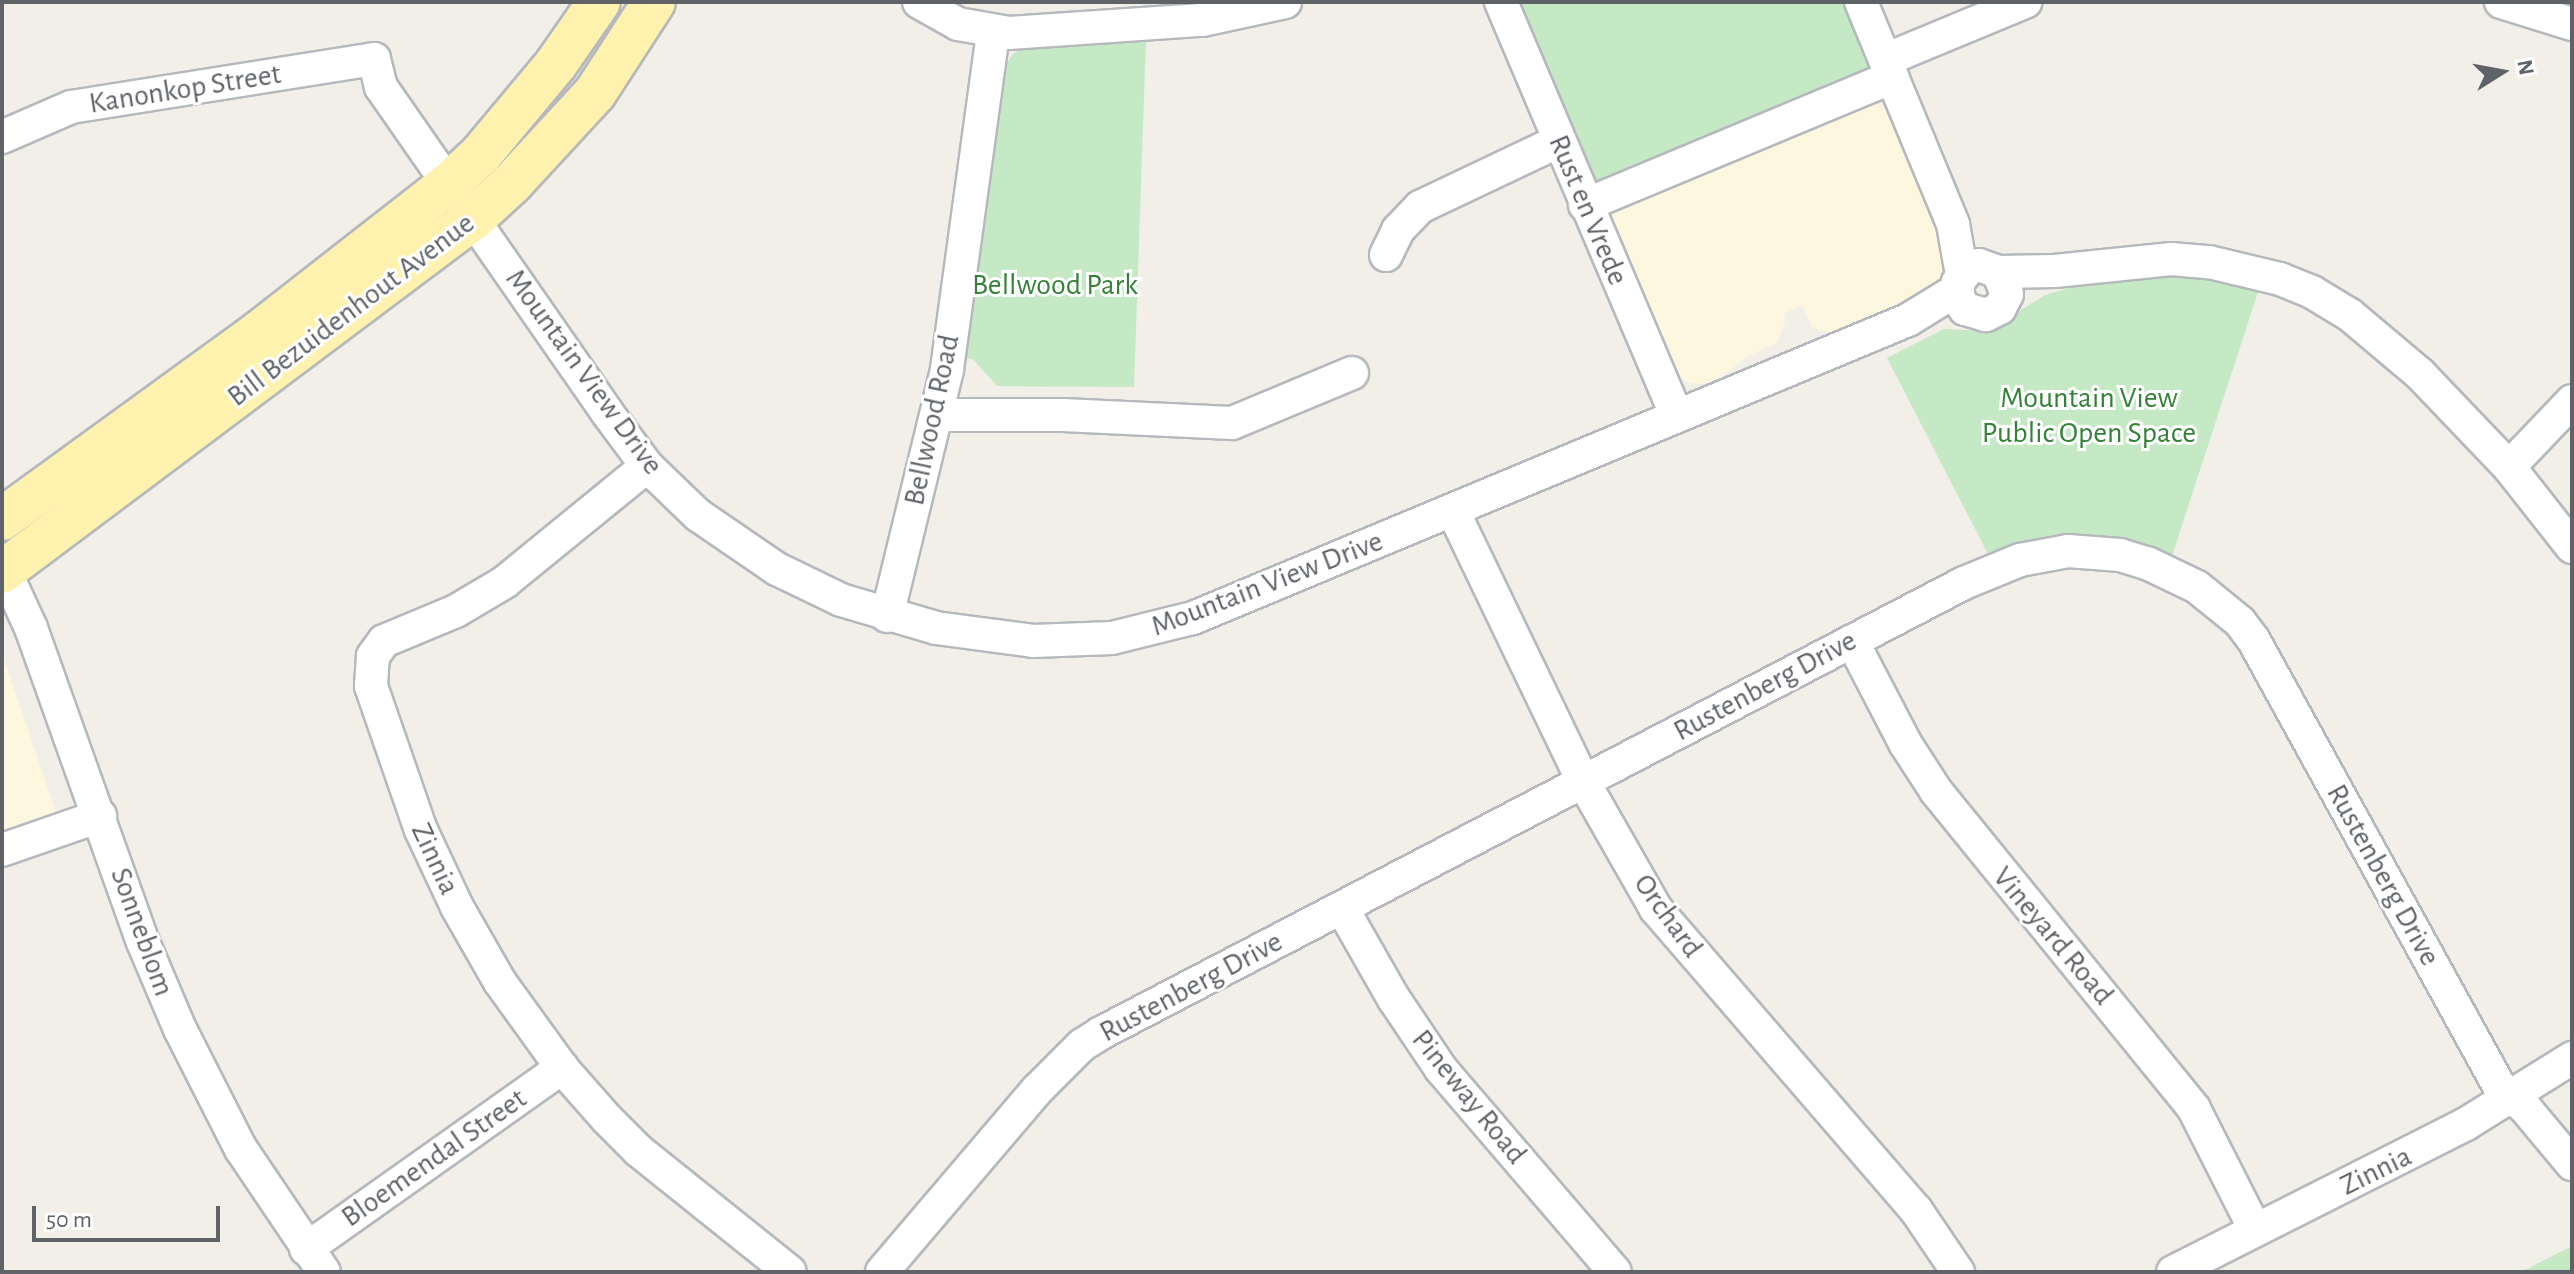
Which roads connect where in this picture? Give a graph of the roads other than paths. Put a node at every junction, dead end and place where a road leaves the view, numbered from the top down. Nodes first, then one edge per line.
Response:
1 (599, 2) edge
2 (654, 2) edge
3 (919, 2) edge
4 (1285, 2) edge
5 (1501, 2) edge
6 (1861, 2) edge
7 (2025, 2) edge
8 (2501, 2) edge
9 (2572, 24) edge
10 (993, 32) junction
11 (374, 59) joint
12 (1889, 69) junction
13 (2, 137) edge
14 (1559, 141) junction
15 (450, 183) junction
16 (1585, 205) junction
17 (474, 218) junction
18 (1386, 255) dead end
19 (1980, 286) junction
20 (1352, 373) dead end
21 (2572, 401) edge
22 (938, 415) junction
23 (1677, 416) junction
24 (647, 466) junction
25 (2509, 467) junction
26 (1453, 511) junction
27 (2, 519) edge
28 (2572, 547) edge
29 (3, 569) edge
30 (887, 616) junction
31 (1852, 641) junction
32 (1583, 781) junction
33 (100, 816) junction
34 (2, 850) edge
35 (1342, 908) junction
36 (2572, 1058) edge
37 (562, 1068) junction
38 (2512, 1097) junction
39 (2572, 1164) edge
40 (2255, 1229) junction
41 (315, 1260) edge
42 (790, 1272) edge
43 (882, 1272) edge
44 (1615, 1272) edge
45 (1958, 1272) edge
46 (2173, 1272) edge

1 - 15 main road, Bill Bezuidenhout Avenue
2 - 17 main road, Bill Bezuidenhout Avenue
3 - 10 street
4 - 10 street
5 - 14 street, Rust en Vrede
6 - 12 street
7 - 12 street
8 - 9 street
10 - 22 street, Bellwood Road
11 - 13 street, Kanonkop Street
11 - 15 street, Mountain View Drive
12 - 16 street
12 - 19 street
14 - 16 street, Rust en Vrede
14 - 18 street
15 - 17 street, Mountain View Drive
15 - 27 main road, Bill Bezuidenhout Avenue
16 - 23 street, Rust en Vrede
17 - 24 street, Mountain View Drive
17 - 29 main road, Bill Bezuidenhout Avenue
19 - 23 street, Mountain View Drive
19 - 25 street, Mountain View Drive
20 - 22 street
21 - 25 street
22 - 30 street, Bellwood Road
23 - 26 street, Mountain View Drive
24 - 30 street, Mountain View Drive
24 - 37 street, Zinnia
25 - 28 street, Mountain View Drive
26 - 30 street, Mountain View Drive
26 - 32 street, Orchard
29 - 33 street, Sonneblom
31 - 32 street, Rustenberg Drive
31 - 38 street, Rustenberg Drive
31 - 40 street, Vineyard Road
32 - 35 street, Rustenberg Drive
32 - 45 street, Orchard
33 - 34 street
33 - 41 street, Sonneblom
35 - 43 street, Rustenberg Drive
35 - 44 street, Pineway Road
36 - 38 street, Zinnia
37 - 41 street, Bloemendal Street
37 - 42 street, Zinnia
38 - 39 street, Rustenberg Drive
38 - 40 street, Zinnia
40 - 46 street, Zinnia

